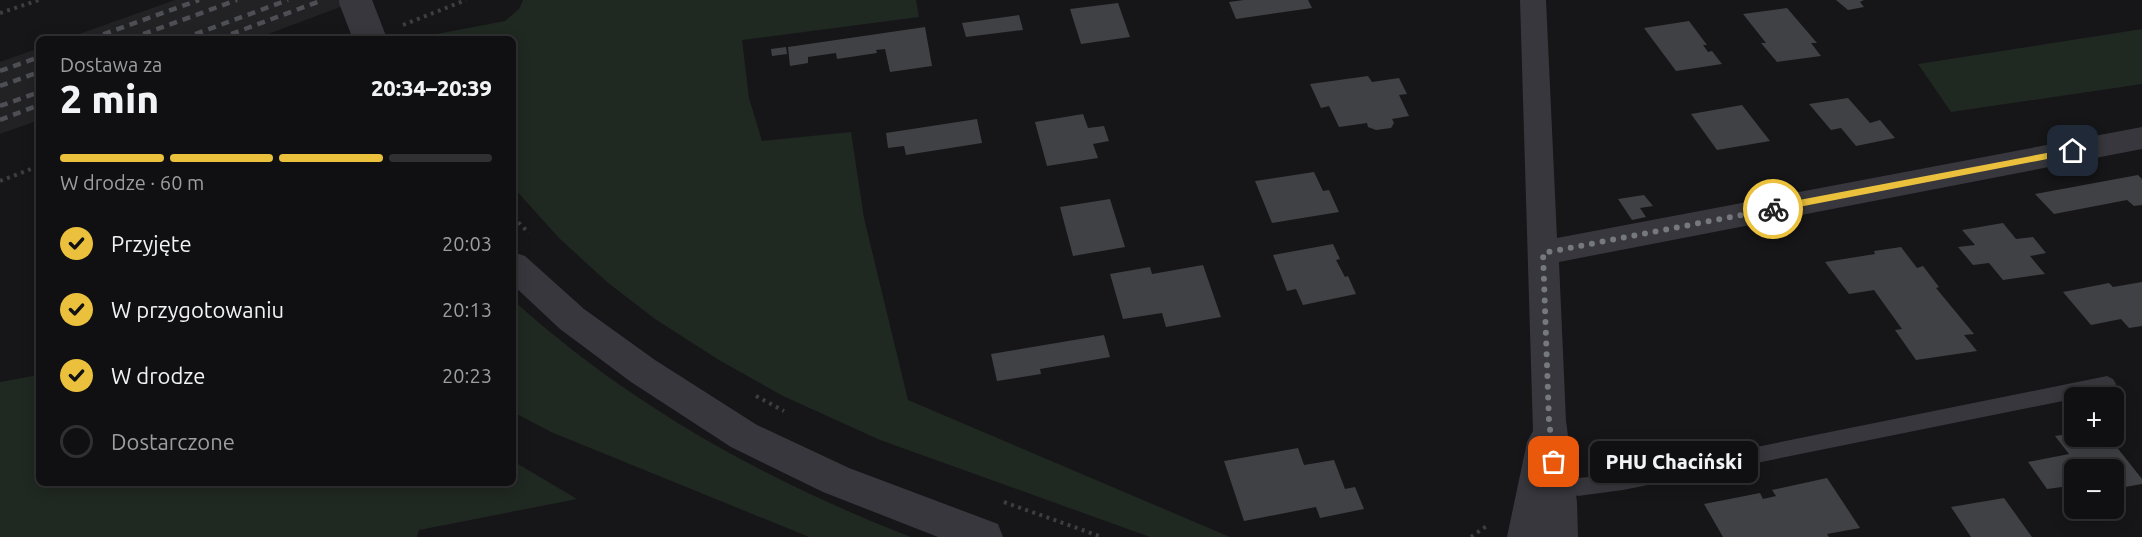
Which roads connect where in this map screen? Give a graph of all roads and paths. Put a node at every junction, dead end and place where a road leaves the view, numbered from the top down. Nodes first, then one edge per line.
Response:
1 (39, 0) edge
2 (355, 0) edge
3 (466, 0) edge
4 (1533, 0) edge
5 (0, 13) edge
6 (399, 26) dead end
7 (369, 36) edge
8 (2142, 138) edge
9 (36, 167) edge
10 (0, 181) edge
11 (516, 227) edge
12 (523, 252) edge
13 (1543, 253) junction
14 (2107, 384) dead end
15 (747, 391) dead end
16 (794, 417) dead end
17 (1547, 480) junction
18 (994, 498) dead end
19 (984, 537) edge
20 (1102, 537) edge
21 (1525, 537) edge
22 (1560, 537) edge

1 - 5 path
2 - 7 street, bridge
3 - 6 path
4 - 13 street
8 - 13 street
9 - 10 path
11 - 12 path
12 - 19 street
13 - 17 street
14 - 17 lane
15 - 16 path
17 - 21 street
17 - 22 street
18 - 20 path

